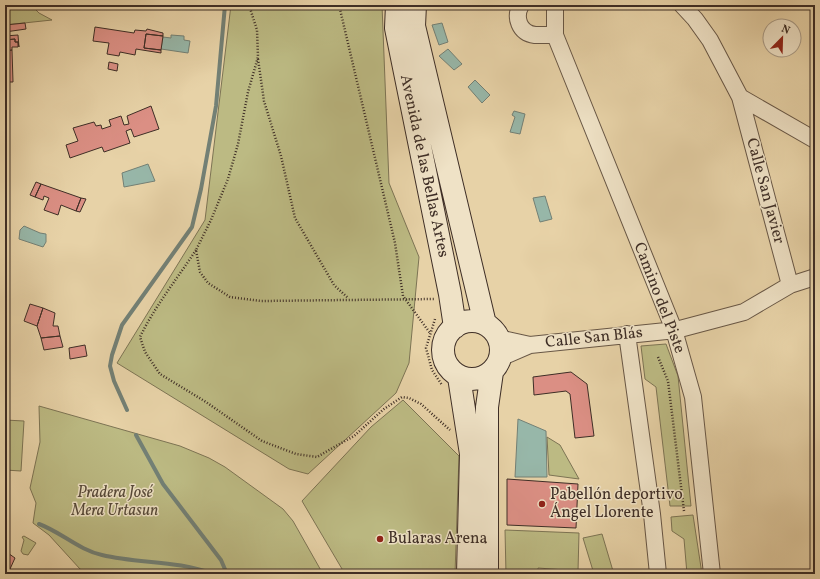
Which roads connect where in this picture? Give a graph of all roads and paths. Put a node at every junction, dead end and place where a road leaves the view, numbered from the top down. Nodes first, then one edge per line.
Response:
1 (249, 5) edge
2 (339, 5) edge
3 (397, 5) edge
4 (415, 5) edge
5 (521, 5) edge
6 (555, 5) edge
7 (682, 5) edge
8 (554, 35) junction
9 (258, 57) junction
10 (740, 97) junction
11 (815, 140) edge
12 (196, 250) junction
13 (815, 277) edge
14 (790, 285) junction
15 (348, 298) junction
16 (405, 299) junction
17 (434, 299) dead end
18 (455, 327) junction
19 (674, 330) junction
20 (430, 333) dead end
21 (627, 334) junction
22 (494, 348) junction
23 (658, 357) dead end
24 (459, 377) junction
25 (453, 433) dead end
26 (684, 511) dead end
27 (468, 574) edge
28 (487, 574) edge
29 (658, 574) edge
30 (712, 574) edge

1 - 9 path
2 - 16 path
3 - 18 street, Avenida de las Bellas Artes
4 - 22 street, Avenida de las Bellas Artes
5 - 8 street
6 - 8 street, Camino del Piste
7 - 10 street, Calle San Javier
8 - 19 street, Camino del Piste
9 - 12 path
9 - 15 path
10 - 11 street
10 - 14 street, Calle San Javier
12 - 15 path
12 - 25 path
13 - 14 street, Calle San Blás
14 - 19 street, Calle San Blás
15 - 16 path
16 - 17 path
16 - 20 path
18 - 22 street
18 - 24 street
19 - 21 street, Calle San Blás
19 - 30 street, Camino del Piste
21 - 22 street, Calle San Blás
21 - 29 street
22 - 24 street
22 - 28 street, Avenida de las Bellas Artes
23 - 26 path
24 - 27 street

